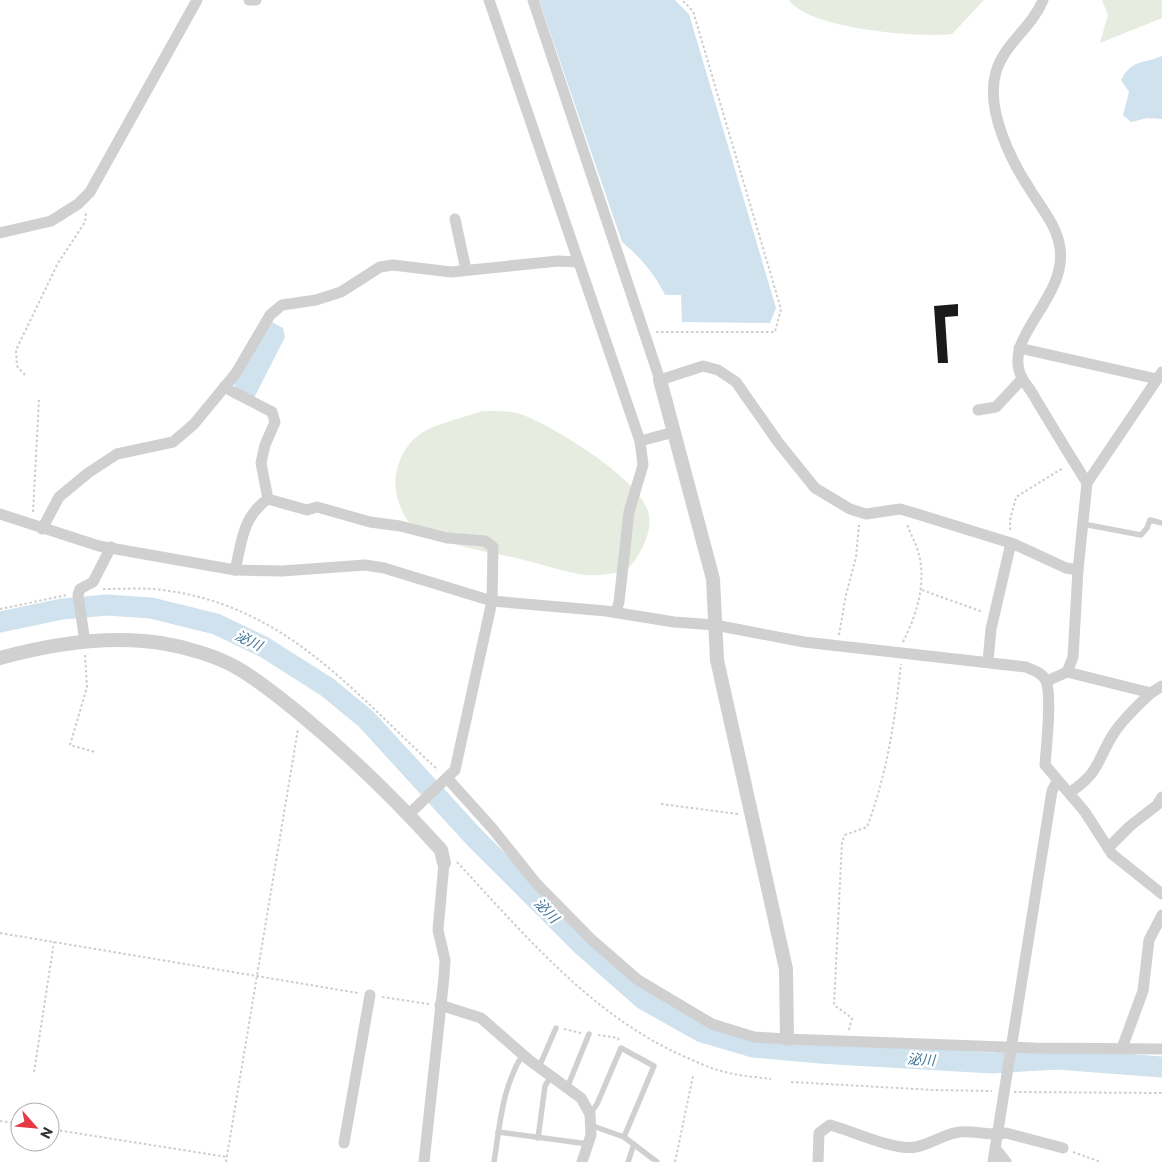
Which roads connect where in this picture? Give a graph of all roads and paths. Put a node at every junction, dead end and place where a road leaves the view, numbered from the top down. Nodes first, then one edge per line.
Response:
1 (197, 0) edge
2 (249, 0) edge
3 (256, 0) edge
4 (489, 0) edge
5 (533, 0) edge
6 (682, 0) edge
7 (1043, 0) edge
8 (84, 198) junction
9 (455, 219) dead end
10 (0, 233) edge
11 (578, 262) junction
12 (466, 270) junction
13 (643, 332) junction
14 (1019, 348) junction
15 (25, 375) dead end
16 (1159, 376) edge
17 (1022, 379) junction
18 (660, 380) junction
19 (224, 387) junction
20 (39, 400) dead end
21 (978, 410) dead end
22 (674, 432) junction
23 (640, 441) junction
24 (1074, 463) junction
25 (1087, 483) junction
26 (268, 499) junction
27 (900, 510) junction
28 (862, 512) junction
29 (0, 514) edge
30 (29, 523) junction
31 (1083, 524) junction
32 (1162, 524) edge
33 (42, 529) junction
34 (1011, 543) junction
35 (111, 547) junction
36 (235, 570) junction
37 (1078, 570) junction
38 (921, 590) junction
39 (79, 592) junction
40 (492, 601) junction
41 (0, 609) edge
42 (616, 612) junction
43 (995, 614) junction
44 (715, 624) junction
45 (84, 642) junction
46 (838, 646) junction
47 (902, 652) junction
48 (0, 658) edge
49 (988, 661) junction
50 (1067, 672) junction
51 (1047, 681) junction
52 (1162, 686) edge
53 (1151, 693) junction
54 (300, 714) junction
55 (95, 752) dead end
56 (444, 781) junction
57 (1057, 781) junction
58 (1069, 793) junction
59 (1162, 797) edge
60 (661, 804) dead end
61 (411, 811) junction
62 (753, 816) junction
63 (1108, 848) junction
64 (442, 857) junction
65 (1162, 894) edge
66 (1162, 915) edge
67 (0, 933) edge
68 (54, 942) junction
69 (257, 976) junction
70 (370, 995) junction
71 (440, 1005) junction
72 (556, 1028) dead end
73 (589, 1034) dead end
74 (787, 1039) junction
75 (846, 1041) junction
76 (1012, 1048) junction
77 (1122, 1048) junction
78 (1162, 1049) edge
79 (522, 1054) junction
80 (539, 1067) junction
81 (34, 1072) dead end
82 (551, 1076) junction
83 (693, 1076) dead end
84 (771, 1079) dead end
85 (791, 1082) dead end
86 (567, 1088) junction
87 (1005, 1090) junction
88 (1162, 1093) edge
89 (590, 1120) junction
90 (60, 1131) edge
91 (498, 1132) junction
92 (997, 1135) junction
93 (624, 1137) junction
94 (538, 1138) junction
95 (344, 1143) dead end
96 (588, 1144) junction
97 (634, 1144) junction
98 (995, 1148) junction
99 (1063, 1148) joint
100 (227, 1157) junction
101 (226, 1162) edge
102 (424, 1162) edge
103 (494, 1162) edge
104 (582, 1162) edge
105 (628, 1162) edge
106 (657, 1162) edge
107 (675, 1162) edge
108 (818, 1162) edge
109 (993, 1162) edge
110 (1006, 1162) edge
111 (1101, 1162) edge

1 - 8 street
2 - 3 street
4 - 11 street
5 - 13 street
6 - 13 path
7 - 14 street
8 - 10 street
8 - 15 path
9 - 12 street
11 - 12 street
11 - 23 street
12 - 19 street
13 - 18 street
14 - 16 street
14 - 17 street
16 - 25 street
17 - 21 street
17 - 24 street
18 - 22 street
18 - 28 street
19 - 26 street
19 - 33 street
20 - 30 path
22 - 23 street
22 - 44 street
23 - 42 street
24 - 25 street
24 - 34 path
25 - 31 street
26 - 36 street
26 - 40 street
27 - 28 street
27 - 34 street
27 - 38 path
28 - 46 path
29 - 30 street
30 - 33 street
31 - 32 lane
31 - 37 street
33 - 35 street
34 - 37 street
34 - 43 street
35 - 36 street
35 - 39 street
36 - 40 street
37 - 50 street
38 - 43 path
38 - 47 path
39 - 41 path
39 - 45 street
39 - 56 path
40 - 42 street
40 - 56 street
42 - 44 street
43 - 49 street
44 - 46 street
44 - 62 street
45 - 48 street
45 - 54 street
45 - 55 path
46 - 47 street
47 - 49 street
47 - 75 path
49 - 51 street
50 - 51 street
50 - 53 street
51 - 57 street
52 - 53 street
53 - 58 street
54 - 61 street
54 - 69 path
56 - 61 street
56 - 74 street
57 - 58 street
57 - 76 street
58 - 63 street
59 - 63 street
60 - 62 path
61 - 64 street
62 - 74 street
63 - 65 street
64 - 71 street
64 - 84 path
66 - 77 street
67 - 68 path
68 - 69 path
68 - 81 path
69 - 70 path
69 - 100 path
70 - 71 path
70 - 95 street
71 - 79 street
71 - 102 street
72 - 80 lane
73 - 86 lane
74 - 75 street
75 - 76 street
76 - 77 street
76 - 87 street
77 - 78 street
79 - 80 street
79 - 91 lane
80 - 82 street
82 - 86 street
82 - 94 lane
83 - 107 path
85 - 87 path
86 - 89 street
87 - 88 path
87 - 92 street
89 - 93 lane
89 - 93 lane
89 - 96 street
90 - 100 path
91 - 94 lane
91 - 103 lane
92 - 98 street
92 - 99 street
92 - 108 street
93 - 97 lane
94 - 96 lane
96 - 104 street
97 - 105 lane
97 - 106 lane
98 - 109 street
98 - 110 street
99 - 111 path
100 - 101 path

